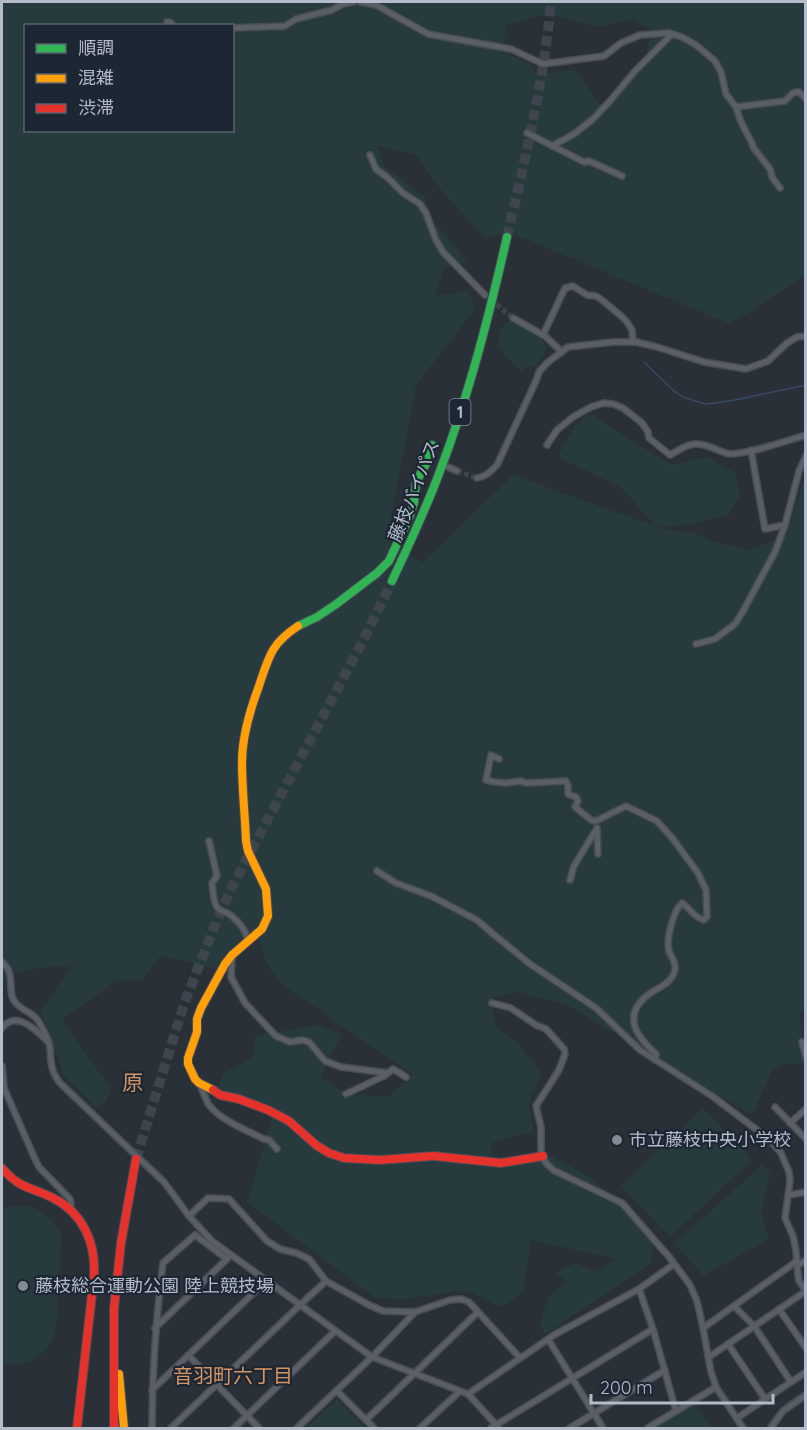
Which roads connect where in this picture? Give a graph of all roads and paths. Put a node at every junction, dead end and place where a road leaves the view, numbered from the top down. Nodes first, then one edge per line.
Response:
1 (353, 2) edge
2 (361, 2) edge
3 (167, 22) dead end
4 (172, 24) edge
5 (234, 28) edge
6 (672, 34) junction
7 (806, 99) edge
8 (736, 107) junction
9 (527, 133) dead end
10 (552, 146) junction
11 (370, 155) dead end
12 (622, 176) dead end
13 (780, 188) dead end
14 (507, 237) tunnel mouth
15 (484, 295) tunnel mouth
16 (513, 318) tunnel mouth
17 (543, 335) junction
18 (806, 336) edge
19 (633, 342) junction
20 (562, 352) junction
21 (806, 435) edge
22 (547, 445) dead end
23 (432, 446) dead end
24 (751, 450) junction
25 (806, 456) edge
26 (448, 467) dead end
27 (457, 471) tunnel mouth
28 (477, 478) dead end
29 (785, 525) junction
30 (392, 581) tunnel mouth
31 (696, 644) dead end
32 (499, 759) dead end
33 (597, 825) junction
34 (209, 841) dead end
35 (598, 854) dead end
36 (377, 871) dead end
37 (570, 880) dead end
38 (247, 942) junction
39 (232, 955) junction
40 (2, 962) edge
41 (492, 1003) dead end
42 (2, 1028) edge
43 (802, 1042) dead end
44 (50, 1044) junction
45 (806, 1057) edge
46 (655, 1060) junction
47 (2, 1065) edge
48 (388, 1073) junction
49 (406, 1077) dead end
50 (199, 1083) junction
51 (345, 1094) dead end
52 (775, 1107) dead end
53 (806, 1109) edge
54 (790, 1123) junction
55 (806, 1139) edge
56 (277, 1149) dead end
57 (543, 1156) junction
58 (2, 1168) edge
59 (806, 1192) edge
60 (789, 1195) junction
61 (69, 1210) junction
62 (189, 1216) junction
63 (233, 1255) junction
64 (227, 1259) junction
65 (806, 1260) edge
66 (797, 1263) junction
67 (674, 1264) junction
68 (266, 1281) junction
69 (326, 1281) junction
70 (639, 1289) junction
71 (806, 1291) edge
72 (300, 1305) junction
73 (734, 1306) junction
74 (779, 1309) junction
75 (415, 1312) junction
76 (478, 1312) junction
77 (754, 1326) junction
78 (155, 1328) junction
79 (703, 1328) junction
80 (653, 1329) junction
81 (336, 1331) junction
82 (548, 1339) junction
83 (728, 1344) junction
84 (806, 1348) edge
85 (188, 1355) junction
86 (372, 1357) junction
87 (709, 1357) junction
88 (520, 1358) junction
89 (665, 1370) junction
90 (806, 1372) edge
91 (414, 1374) junction
92 (572, 1378) junction
93 (791, 1382) junction
94 (217, 1385) junction
95 (716, 1387) junction
96 (152, 1390) junction
97 (336, 1391) junction
98 (459, 1392) junction
99 (468, 1394) junction
100 (806, 1395) edge
101 (765, 1399) junction
102 (676, 1411) junction
103 (594, 1413) junction
104 (247, 1416) junction
105 (737, 1418) junction
106 (366, 1420) junction
107 (496, 1427) edge
108 (655, 1427) edge
109 (77, 1428) edge
110 (114, 1428) edge
111 (124, 1428) edge
112 (152, 1428) edge
113 (171, 1428) edge
114 (234, 1428) edge
115 (260, 1428) edge
116 (297, 1428) edge
117 (374, 1428) edge
118 (420, 1428) edge
119 (570, 1428) edge
120 (603, 1428) edge
121 (648, 1428) edge
122 (743, 1428) edge
123 (771, 1428) edge

1 - 5 street
2 - 6 street
3 - 4 street
6 - 8 street
6 - 10 street
7 - 8 street
8 - 13 street
9 - 10 street
10 - 12 street
11 - 15 street
14 - 30 main road, 藤枝バイパス / 1
16 - 17 street
17 - 19 street
17 - 20 street
18 - 19 street
19 - 20 street
20 - 28 street
21 - 24 street
22 - 24 street
23 - 38 main road
24 - 29 street
25 - 29 street
26 - 27 street
29 - 31 street
32 - 33 street
33 - 35 street
33 - 37 street
33 - 46 street
34 - 38 street
36 - 46 street
38 - 39 main road
39 - 48 street
39 - 50 main road
40 - 44 street
41 - 57 street
42 - 44 street
43 - 45 street
44 - 62 street
46 - 60 street
47 - 61 street
48 - 49 street
48 - 51 street
50 - 56 street
50 - 57 main road
52 - 54 street
53 - 54 street
54 - 55 street
57 - 67 street
58 - 61 main road
59 - 60 street
60 - 66 street
61 - 109 main road
62 - 63 street
62 - 69 street
63 - 64 street
63 - 68 street
64 - 78 street
64 - 78 street
65 - 66 street
66 - 71 street
66 - 73 street
67 - 70 street
67 - 79 street
68 - 72 street
68 - 85 street
69 - 72 street
69 - 75 street
70 - 80 street
70 - 82 street
71 - 74 street
72 - 81 street
72 - 94 street
73 - 77 street
73 - 79 street
74 - 77 street
74 - 84 street
75 - 76 street
75 - 86 street
76 - 88 street
76 - 91 street
77 - 83 street
77 - 93 street
78 - 96 street
79 - 87 street
80 - 89 street
80 - 92 street
81 - 86 street
81 - 104 street
82 - 88 street
82 - 92 street
83 - 87 street
83 - 101 street
85 - 94 street
85 - 96 street
86 - 91 street
86 - 97 street
87 - 95 street
88 - 99 street
89 - 102 street
89 - 103 street
90 - 93 street
91 - 98 street
91 - 106 street
92 - 103 street
92 - 107 street
93 - 101 street
94 - 104 street
94 - 113 street
95 - 102 street
95 - 105 street
96 - 112 street
97 - 106 street
97 - 116 street
98 - 99 street
98 - 118 street
99 - 107 street
100 - 123 street
101 - 105 street
102 - 108 street
103 - 119 street
103 - 120 street
104 - 114 street
104 - 115 street
105 - 122 street
106 - 117 street
108 - 121 street
110 - 111 main road

